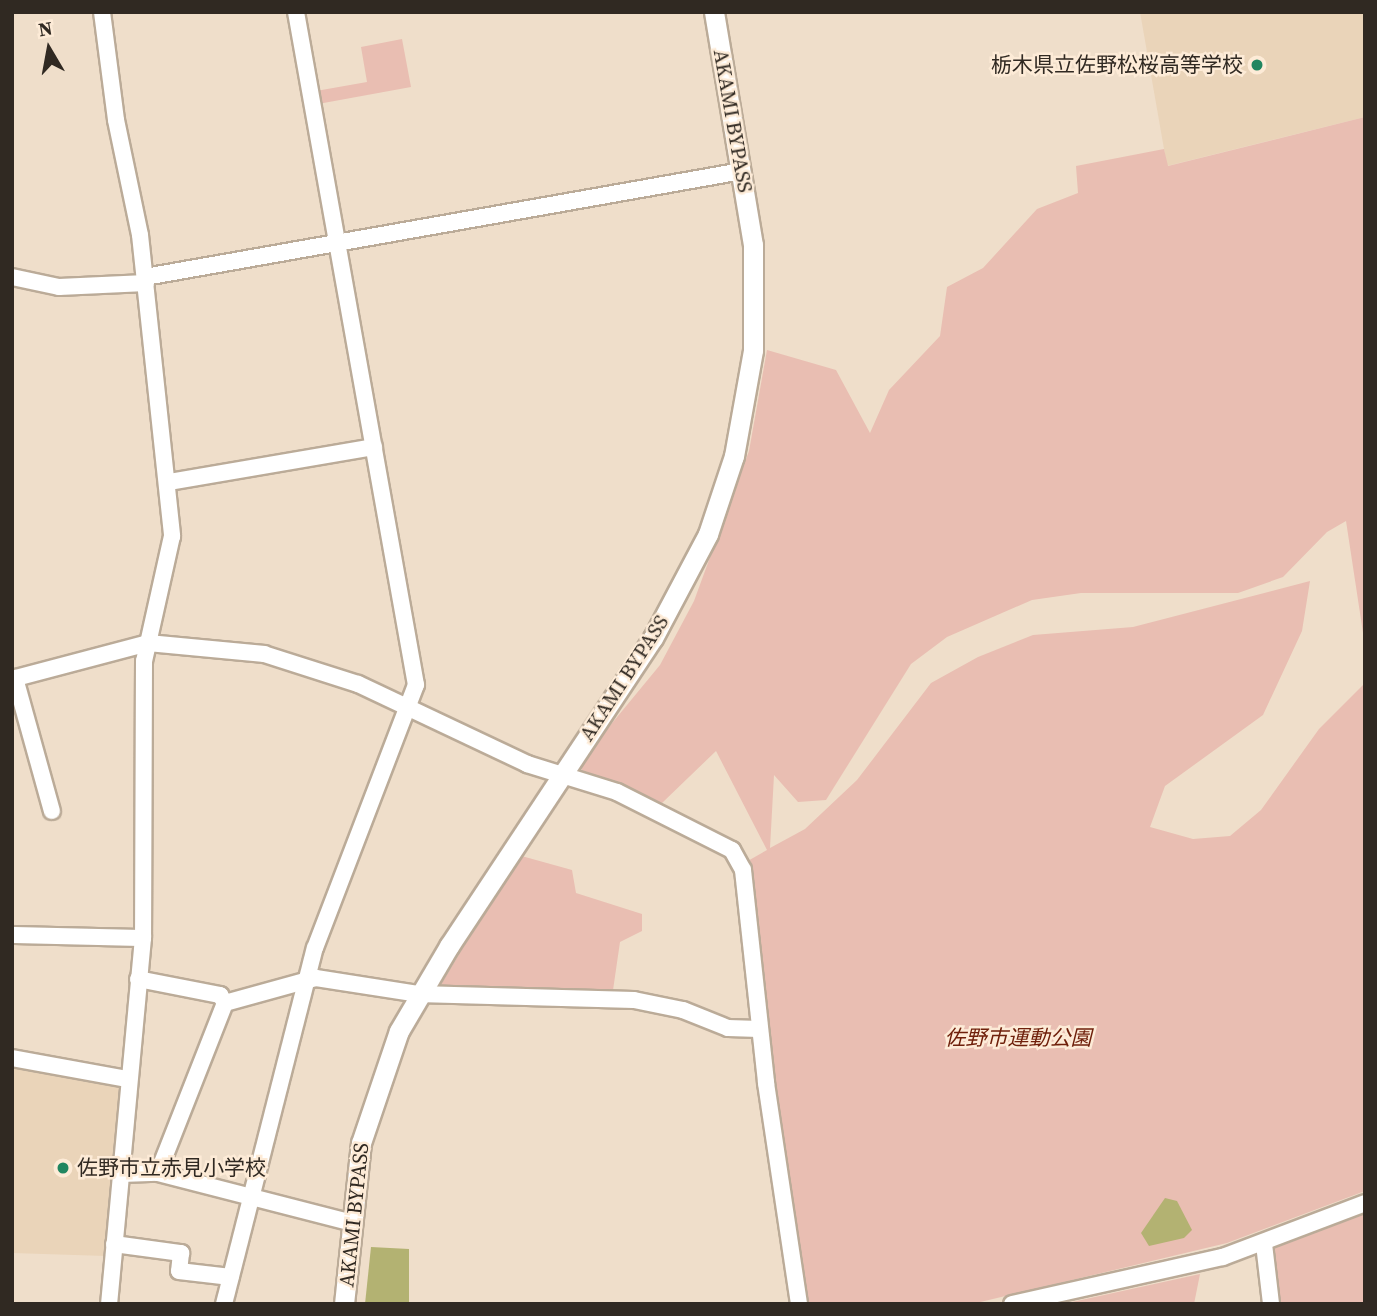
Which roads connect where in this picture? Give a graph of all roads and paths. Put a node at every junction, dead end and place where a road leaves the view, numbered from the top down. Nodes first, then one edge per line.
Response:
1 (102, 12) edge
2 (296, 12) edge
3 (714, 12) edge
4 (742, 172) junction
5 (338, 242) junction
6 (12, 277) edge
7 (146, 280) junction
8 (374, 447) junction
9 (169, 482) junction
10 (148, 643) junction
11 (14, 679) edge
12 (408, 707) junction
13 (561, 774) junction
14 (51, 811) dead end
15 (12, 935) edge
16 (143, 938) junction
17 (138, 979) junction
18 (307, 980) junction
19 (418, 995) junction
20 (225, 1003) junction
21 (759, 1029) junction
22 (12, 1058) edge
23 (128, 1079) junction
24 (158, 1173) junction
25 (120, 1174) junction
26 (250, 1197) junction
27 (1365, 1203) edge
28 (349, 1222) junction
29 (114, 1244) junction
30 (1264, 1244) junction
31 (231, 1277) junction
32 (109, 1304) edge
33 (225, 1304) edge
34 (344, 1304) edge
35 (799, 1304) edge
36 (1012, 1304) edge
37 (1270, 1304) edge

1 - 7 street
2 - 5 street
3 - 4 main road, AKAMI BYPASS
4 - 5 street
4 - 13 main road, AKAMI BYPASS
5 - 7 street
5 - 8 street
6 - 7 street
7 - 9 street
8 - 9 street
8 - 12 street
9 - 10 street
10 - 11 street
10 - 12 street
10 - 16 street
11 - 14 street
12 - 13 street
12 - 18 street
13 - 19 main road, AKAMI BYPASS
13 - 21 street
15 - 16 street
16 - 17 street
17 - 20 street
17 - 23 street
18 - 19 street
18 - 20 street
18 - 26 street
19 - 21 street
19 - 28 main road, AKAMI BYPASS
20 - 24 street
21 - 35 street
22 - 23 street
23 - 25 street
24 - 25 street
24 - 26 street
25 - 29 street
26 - 28 street
26 - 31 street
27 - 30 street
28 - 34 main road, AKAMI BYPASS
29 - 31 street
29 - 32 street
30 - 36 street
30 - 37 street
31 - 33 street

